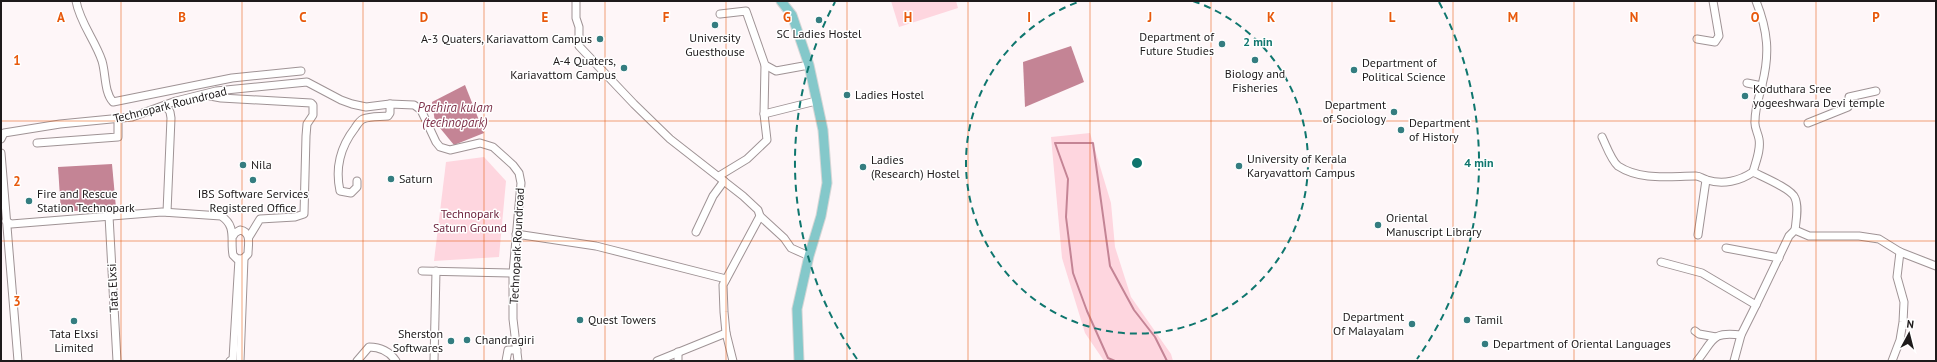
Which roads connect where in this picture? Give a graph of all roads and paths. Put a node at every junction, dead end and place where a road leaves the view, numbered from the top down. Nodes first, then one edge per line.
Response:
1 (76, 1) edge
2 (576, 1) edge
3 (781, 1) edge
4 (1713, 1) edge
5 (1756, 1) edge
6 (720, 14) dead end
7 (1697, 39) dead end
8 (765, 65) junction
9 (810, 65) junction
10 (301, 71) dead end
11 (1747, 83) dead end
12 (1762, 86) junction
13 (1876, 91) dead end
14 (205, 95) junction
15 (816, 101) junction
16 (390, 104) junction
17 (165, 106) junction
18 (764, 114) junction
19 (118, 119) junction
20 (1808, 122) dead end
21 (1602, 137) dead end
22 (1, 139) edge
23 (37, 143) dead end
24 (1, 153) edge
25 (1754, 172) junction
26 (722, 179) junction
27 (1706, 180) junction
28 (356, 181) dead end
29 (167, 212) junction
30 (109, 216) junction
31 (760, 216) junction
32 (6, 221) junction
33 (1796, 230) junction
34 (696, 232) dead end
35 (516, 234) junction
36 (1698, 235) dead end
37 (233, 236) junction
38 (249, 237) junction
39 (1726, 248) dead end
40 (1900, 252) junction
41 (809, 256) junction
42 (1779, 258) junction
43 (242, 259) junction
44 (1661, 262) dead end
45 (1936, 266) edge
46 (422, 270) dead end
47 (436, 271) junction
48 (513, 273) junction
49 (726, 279) junction
50 (1756, 305) junction
51 (1695, 331) dead end
52 (726, 332) junction
53 (1741, 335) junction
54 (1716, 336) junction
55 (517, 350) junction
56 (678, 352) junction
57 (18, 361) edge
58 (117, 361) edge
59 (230, 361) edge
60 (240, 361) edge
61 (357, 361) edge
62 (396, 361) edge
63 (434, 361) edge
64 (506, 361) edge
65 (518, 361) edge
66 (657, 361) edge
67 (678, 361) edge
68 (733, 361) edge
69 (799, 361) edge
70 (1697, 361) edge
71 (1734, 361) edge
72 (1892, 361) edge

1 - 10 street
2 - 26 street
3 - 9 main road
4 - 7 street
5 - 12 street
6 - 8 street
8 - 9 street
8 - 18 street
9 - 15 main road
11 - 12 street
12 - 25 street
13 - 20 street
14 - 16 street, Technopark Roundroad
14 - 17 street, Technopark Roundroad
14 - 38 street
15 - 18 street
15 - 41 main road
16 - 28 street
16 - 35 street, Technopark Roundroad
17 - 19 street, Technopark Roundroad
17 - 29 street
18 - 26 street
19 - 22 street, Technopark Roundroad
19 - 23 street
21 - 27 street
24 - 32 street
25 - 27 street
25 - 33 street
26 - 31 street
26 - 34 street
27 - 36 street
29 - 30 street
29 - 37 street
30 - 32 street
30 - 58 street, Tata Elxsi
31 - 41 street
31 - 49 street
32 - 57 street
33 - 40 street
33 - 42 street
35 - 48 street, Technopark Roundroad
35 - 49 street
37 - 38 street
37 - 43 street
38 - 43 street
39 - 42 street
40 - 45 street
40 - 72 street
41 - 69 main road
42 - 50 street
43 - 59 street
43 - 60 street
44 - 50 street
46 - 47 street
47 - 48 street
47 - 63 street
48 - 55 street, Technopark Roundroad
49 - 52 street
50 - 53 street
51 - 54 street
52 - 56 street
52 - 68 street
53 - 54 street
53 - 71 street
54 - 70 street
55 - 64 street
55 - 65 street, Technopark Roundroad
56 - 66 street
56 - 67 street
61 - 62 street

